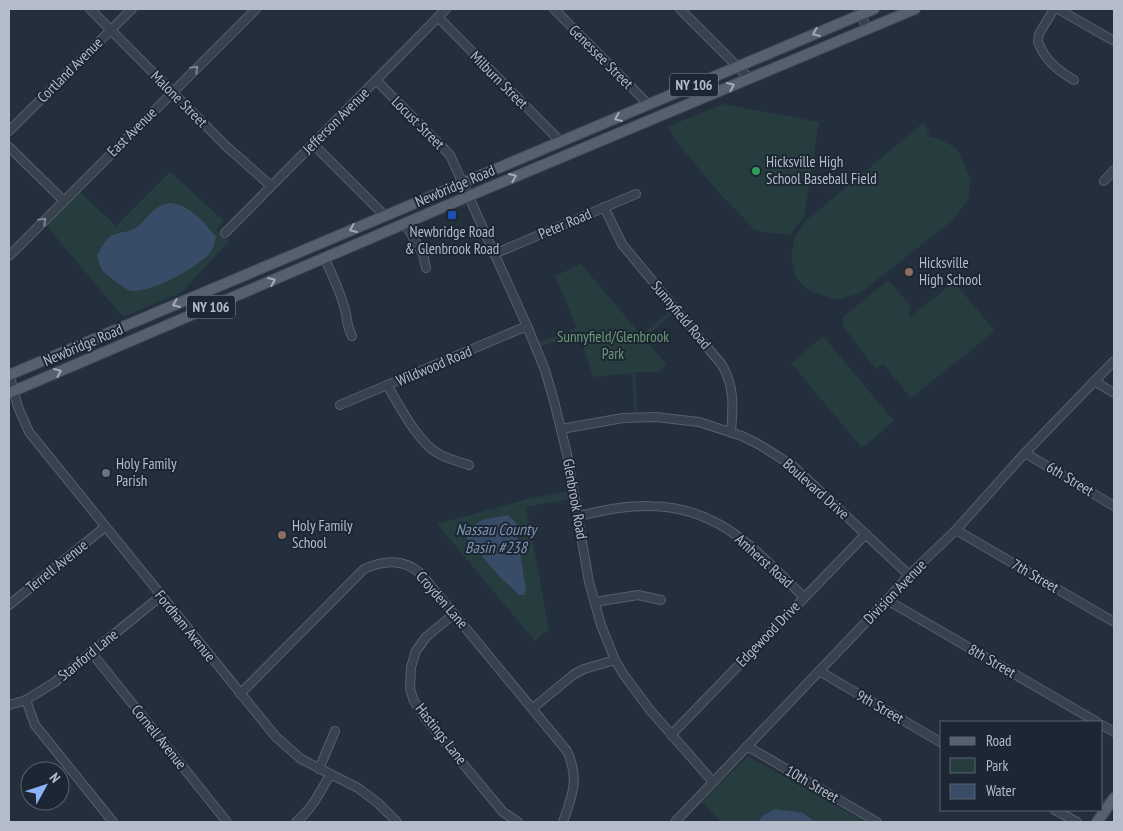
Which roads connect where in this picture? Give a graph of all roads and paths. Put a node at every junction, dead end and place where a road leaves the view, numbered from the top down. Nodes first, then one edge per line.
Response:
1 (90, 9) edge
2 (132, 9) edge
3 (256, 9) edge
4 (446, 9) edge
5 (554, 9) edge
6 (680, 9) edge
7 (874, 9) edge
8 (914, 9) edge
9 (1056, 9) edge
10 (859, 12) edge
11 (438, 17) junction
12 (867, 28) junction
13 (111, 30) junction
14 (1114, 41) edge
15 (737, 66) junction
16 (749, 78) junction
17 (376, 80) junction
18 (1074, 80) dead end
19 (172, 92) junction
20 (649, 105) junction
21 (9, 131) edge
22 (561, 142) junction
23 (313, 144) junction
24 (9, 147) edge
25 (1114, 170) edge
26 (1104, 180) dead end
27 (463, 183) junction
28 (271, 186) junction
29 (636, 194) dead end
30 (468, 196) junction
31 (64, 201) junction
32 (604, 207) junction
33 (385, 216) junction
34 (405, 224) junction
35 (225, 233) dead end
36 (494, 254) junction
37 (9, 256) edge
38 (326, 259) junction
39 (426, 268) dead end
40 (237, 278) junction
41 (244, 293) junction
42 (527, 326) junction
43 (352, 336) dead end
44 (1114, 361) edge
45 (9, 374) edge
46 (1094, 381) junction
47 (387, 385) junction
48 (11, 392) edge
49 (1114, 393) edge
50 (340, 405) dead end
51 (561, 429) junction
52 (731, 432) junction
53 (1025, 453) junction
54 (469, 465) dead end
55 (1114, 506) edge
56 (578, 516) junction
57 (105, 527) junction
58 (956, 530) junction
59 (866, 534) junction
60 (909, 575) junction
61 (161, 596) junction
62 (804, 598) junction
63 (661, 600) dead end
64 (887, 600) junction
65 (595, 602) junction
66 (9, 605) edge
67 (454, 614) junction
68 (1114, 622) edge
69 (91, 652) junction
70 (615, 660) junction
71 (819, 671) junction
72 (240, 694) junction
73 (26, 700) junction
74 (9, 705) edge
75 (533, 708) junction
76 (1095, 721) edge
77 (1103, 726) edge
78 (335, 730) dead end
79 (1114, 732) edge
80 (671, 735) junction
81 (940, 742) edge
82 (747, 746) junction
83 (319, 769) junction
84 (330, 774) junction
85 (712, 782) junction
86 (1114, 798) edge
87 (1057, 811) edge
88 (113, 822) edge
89 (227, 822) edge
90 (296, 822) edge
91 (397, 822) edge
92 (518, 822) edge
93 (563, 822) edge
94 (675, 822) edge
95 (877, 822) edge
96 (1077, 822) edge
97 (1097, 822) edge

1 - 13 street, Malone Street
2 - 13 street, Cortland Avenue
19 -> 3 street, East Avenue
4 - 11 street, Jefferson Avenue
5 - 20 street, Genessee Street
6 - 15 street
7 - 10 main road, Newbridge Road / NY 106
8 - 12 main road, Newbridge Road / NY 106
9 - 14 street
9 - 18 street
10 - 12 street
10 -> 15 main road, Newbridge Road / NY 106
11 - 17 street, Jefferson Avenue
11 - 22 street, Milburn Street
12 - 16 main road, Newbridge Road / NY 106
13 - 19 street, Malone Street
13 - 21 street, Cortland Avenue
15 - 16 street
15 - 20 main road, Newbridge Road / NY 106
30 -> 16 main road, Newbridge Road / NY 106
17 - 23 street, Jefferson Avenue
17 - 27 street, Locust Street
19 - 28 street, Malone Street
19 - 31 street, East Avenue
20 -> 22 main road, Newbridge Road / NY 106
22 - 27 main road, Newbridge Road / NY 106
23 - 28 street, Jefferson Avenue
23 - 33 street
24 - 31 street
25 - 26 street
27 - 30 street, Locust Street
27 - 33 main road, Newbridge Road / NY 106
28 - 35 street, Jefferson Avenue
29 - 32 street, Peter Road
30 - 34 main road, Newbridge Road / NY 106
30 - 36 street, Glenbrook Road
37 -> 31 street, East Avenue
32 - 36 street, Peter Road
32 - 52 street, Sunnyfield Road
33 -> 40 main road, Newbridge Road / NY 106
34 - 38 main road, Newbridge Road / NY 106
34 - 39 street
36 - 42 street, Glenbrook Road
41 -> 38 main road, Newbridge Road / NY 106
38 - 43 street
40 - 41 main road
40 -> 45 main road, Newbridge Road / NY 106
48 -> 41 main road, Newbridge Road / NY 106
42 - 47 street, Wildwood Road
42 - 51 street, Glenbrook Road
44 - 46 street, Division Avenue
45 - 48 street, Fordham Avenue
46 - 49 street
46 - 53 street, Division Avenue
47 - 50 street, Wildwood Road
47 - 54 street
48 - 57 street, Fordham Avenue
51 - 52 street, Boulevard Drive
51 - 56 street, Glenbrook Road
52 - 59 street, Boulevard Drive
53 - 55 street, 6th Street
53 - 58 street, Division Avenue
56 - 62 street, Amherst Road
56 - 65 street, Glenbrook Road
57 - 61 street, Fordham Avenue
57 - 66 street, Terrell Avenue
58 - 60 street, Division Avenue
58 - 68 street, 7th Street
59 - 60 street, Boulevard Drive
59 - 62 street, Edgewood Drive
60 - 64 street, Division Avenue
61 - 69 street, Stanford Lane
61 - 72 street, Fordham Avenue
62 - 80 street, Edgewood Drive
63 - 65 street
64 - 71 street, Division Avenue
64 - 76 street, 8th Street
65 - 70 street, Glenbrook Road
67 - 72 street, Croyden Lane
67 - 75 street, Croyden Lane
67 - 92 street, Hastings Lane
69 - 73 street, Stanford Lane
69 - 89 street, Cornell Avenue
70 - 75 street
70 - 80 street, Glenbrook Road
71 - 81 street, 9th Street
71 - 82 street, Division Avenue
72 - 83 street, Fordham Avenue
73 - 74 street, Stanford Lane
73 - 88 street
75 - 93 street, Croyden Lane
77 - 79 street
78 - 83 street
80 - 85 street, Glenbrook Road
82 - 85 street, Division Avenue
82 - 95 street, 10th Street
83 - 84 street, Fordham Avenue
84 - 90 street
84 - 91 street, Fordham Avenue
85 - 94 street, Division Avenue
86 - 97 main road
87 - 96 street

